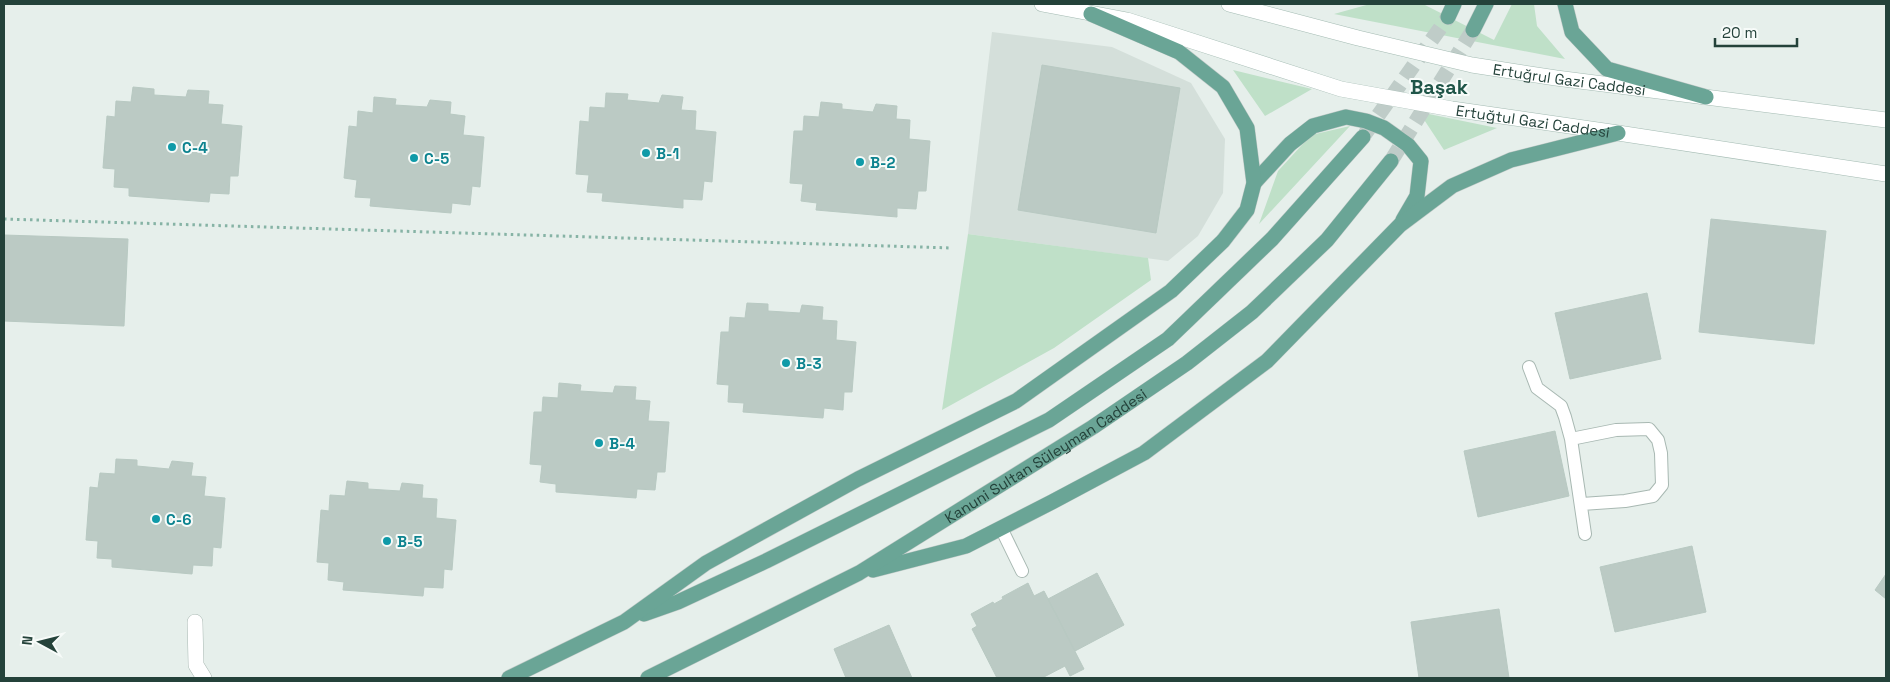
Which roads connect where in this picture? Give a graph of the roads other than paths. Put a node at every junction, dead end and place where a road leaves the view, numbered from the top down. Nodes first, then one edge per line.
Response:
1 (1042, 4) edge
2 (1228, 4) edge
3 (1486, 4) edge
4 (1566, 4) edge
5 (1091, 14) junction
6 (1474, 30) tunnel mouth
7 (1706, 97) junction
8 (1886, 120) edge
9 (1618, 133) junction
10 (1363, 137) tunnel mouth
11 (1391, 161) tunnel mouth
12 (1886, 174) edge
13 (1254, 183) junction
14 (1400, 226) junction
15 (1529, 367) dead end
16 (1571, 439) junction
17 (1582, 504) junction
18 (1001, 528) junction
19 (1585, 534) dead end
20 (1022, 571) dead end
21 (859, 573) junction
22 (194, 622) dead end
23 (624, 622) junction
24 (204, 678) edge
25 (509, 678) edge
26 (650, 678) edge

1 - 5 main road, Ertuğtul Gazi Caddesi
2 - 7 main road, Ertuğrul Gazi Caddesi
3 - 6 main road
4 - 7 main road
5 - 9 main road, Ertuğtul Gazi Caddesi
5 - 13 main road
7 - 8 main road, Ertuğrul Gazi Caddesi
9 - 12 main road, Ertuğtul Gazi Caddesi
9 - 14 main road
10 - 23 main road, Kanuni Sultan Süleyman Caddesi
11 - 21 main road, Kanuni Sultan Süleyman Caddesi
13 - 14 main road
13 - 23 main road
14 - 18 main road
15 - 16 lane
16 - 17 lane
16 - 17 lane
17 - 19 lane
18 - 20 lane
18 - 21 main road
21 - 26 main road, Kanuni Sultan Süleyman Caddesi
22 - 24 main road
23 - 25 main road

